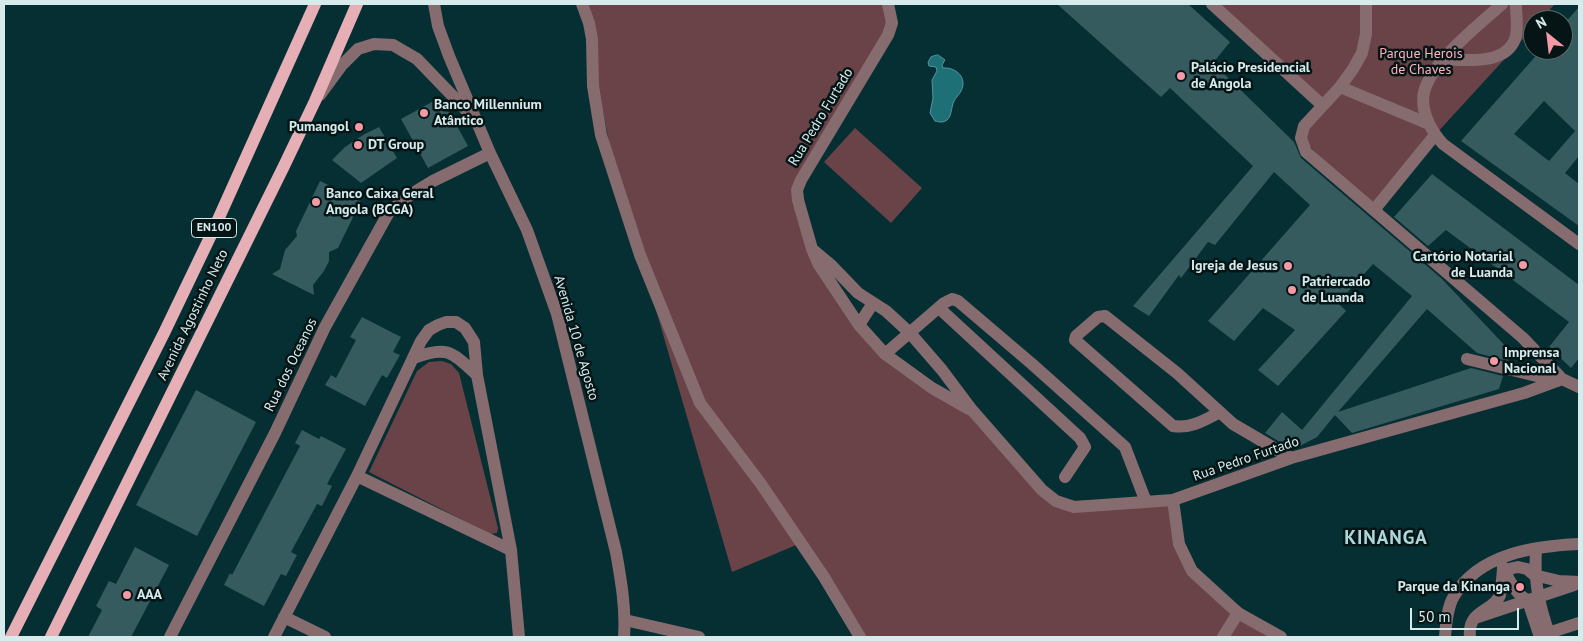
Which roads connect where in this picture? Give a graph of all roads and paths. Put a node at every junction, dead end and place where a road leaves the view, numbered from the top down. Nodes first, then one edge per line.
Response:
1 (315, 4) edge
2 (358, 4) edge
3 (434, 4) edge
4 (582, 4) edge
5 (888, 4) edge
6 (1212, 4) edge
7 (1366, 4) edge
8 (1502, 4) edge
9 (1516, 4) edge
10 (1442, 59) junction
11 (1340, 87) junction
12 (315, 101) junction
13 (1322, 105) junction
14 (475, 119) junction
15 (1432, 129) junction
16 (490, 153) junction
17 (1374, 210) junction
18 (1579, 244) edge
19 (812, 250) junction
20 (873, 303) junction
21 (939, 308) junction
22 (859, 325) junction
23 (910, 333) junction
24 (885, 354) junction
25 (414, 358) junction
26 (1467, 359) dead end
27 (477, 375) junction
28 (1559, 380) junction
29 (1578, 383) edge
30 (972, 410) junction
31 (1220, 412) junction
32 (1291, 458) junction
33 (357, 476) junction
34 (1065, 477) dead end
35 (1173, 500) junction
36 (1146, 502) junction
37 (1579, 544) edge
38 (1536, 549) junction
39 (512, 550) junction
40 (1503, 564) junction
41 (1534, 575) junction
42 (1579, 583) edge
43 (1533, 600) junction
44 (1238, 613) junction
45 (284, 617) junction
46 (1474, 618) junction
47 (625, 620) junction
48 (1579, 623) edge
49 (1543, 636) edge
50 (11, 637) edge
51 (51, 637) edge
52 (170, 637) edge
53 (274, 637) edge
54 (325, 637) edge
55 (519, 637) edge
56 (624, 637) edge
57 (700, 637) edge
58 (860, 637) edge
59 (1223, 637) edge
60 (1281, 637) edge
61 (1445, 637) edge
62 (1470, 637) edge

1 - 50 main road, Avenida Agostinho Neto / EN100
2 - 12 main road, Avenida Agostinho Neto / EN100
3 - 14 street, Avenida 10 de Agosto
4 - 58 street
5 - 19 street, Rua Pedro Furtado
6 - 13 street
7 - 11 street
8 - 10 street
9 - 10 street
10 - 15 street
11 - 13 street
11 - 15 street
12 - 14 street
12 - 51 main road, Avenida Agostinho Neto / EN100
13 - 17 street
14 - 16 street, Avenida 10 de Agosto
15 - 17 street
15 - 18 street
16 - 47 street, Avenida 10 de Agosto
16 - 52 street, Rua dos Oceanos
17 - 28 street
19 - 20 street, Rua Pedro Furtado
19 - 22 street, Rua Pedro Furtado
20 - 22 street
20 - 23 street, Rua Pedro Furtado
21 - 23 street
21 - 34 street
21 - 36 street
22 - 24 street, Rua Pedro Furtado
23 - 24 street
23 - 30 street, Rua Pedro Furtado
24 - 30 street, Rua Pedro Furtado
25 - 27 street
25 - 27 street
25 - 33 street
26 - 28 street
27 - 39 street
28 - 29 street
28 - 32 street, Rua Pedro Furtado
30 - 36 street, Rua Pedro Furtado
31 - 31 street
31 - 32 street
32 - 35 street, Rua Pedro Furtado
33 - 39 street
33 - 45 street
35 - 36 street, Rua Pedro Furtado
35 - 44 street
37 - 38 street
38 - 40 street
38 - 41 street
39 - 55 street
40 - 41 street
40 - 43 street
40 - 46 street
40 - 61 street
41 - 42 street
41 - 43 street
42 - 43 street
43 - 46 street
43 - 49 street
44 - 59 street
44 - 60 street
45 - 53 street
45 - 54 street
46 - 62 street
47 - 56 street, Avenida 10 de Agosto
47 - 57 street
48 - 49 street

